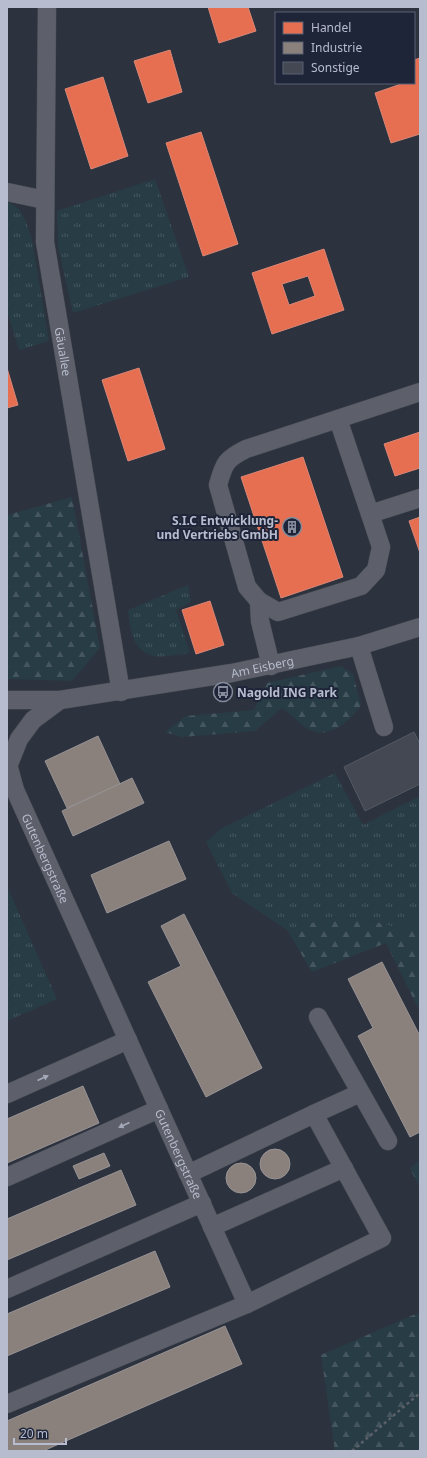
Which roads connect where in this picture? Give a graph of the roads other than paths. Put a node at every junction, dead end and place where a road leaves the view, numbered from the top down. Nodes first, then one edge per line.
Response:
1 (47, 7) edge
2 (7, 192) edge
3 (45, 200) junction
4 (420, 392) edge
5 (338, 419) junction
6 (420, 498) edge
7 (370, 514) junction
8 (259, 601) junction
9 (420, 627) edge
10 (359, 646) junction
11 (271, 666) junction
12 (121, 692) junction
13 (7, 700) edge
14 (60, 700) junction
15 (384, 727) dead end
16 (8, 763) edge
17 (318, 1017) dead end
18 (128, 1040) junction
19 (360, 1093) junction
20 (7, 1094) edge
21 (159, 1109) junction
22 (314, 1114) junction
23 (388, 1141) dead end
24 (344, 1168) junction
25 (188, 1174) junction
26 (7, 1177) edge
27 (202, 1203) junction
28 (212, 1227) junction
29 (7, 1289) edge
30 (247, 1304) junction
31 (7, 1404) edge

1 - 3 street, Gäuallee
2 - 3 street
3 - 12 street, Gäuallee
4 - 5 street
5 - 7 street
5 - 8 street
6 - 7 street
7 - 8 street
8 - 11 street
9 - 10 street, Am Eisberg
10 - 11 street, Am Eisberg
10 - 15 street
11 - 12 street, Am Eisberg
12 - 14 street, Am Eisberg
13 - 14 street, Am Eisberg
14 - 16 street, Gutenbergstraße
16 - 18 street, Gutenbergstraße
17 - 19 street
20 -> 18 street
18 - 21 street, Gutenbergstraße
19 - 22 street
19 - 23 street
21 - 25 street, Gutenbergstraße
21 -> 26 street
22 - 24 street
22 - 25 street
24 - 28 street
24 - 30 street
25 - 27 street, Gutenbergstraße
27 - 28 street, Gutenbergstraße
27 - 29 street
28 - 30 street, Gutenbergstraße
30 - 31 street

